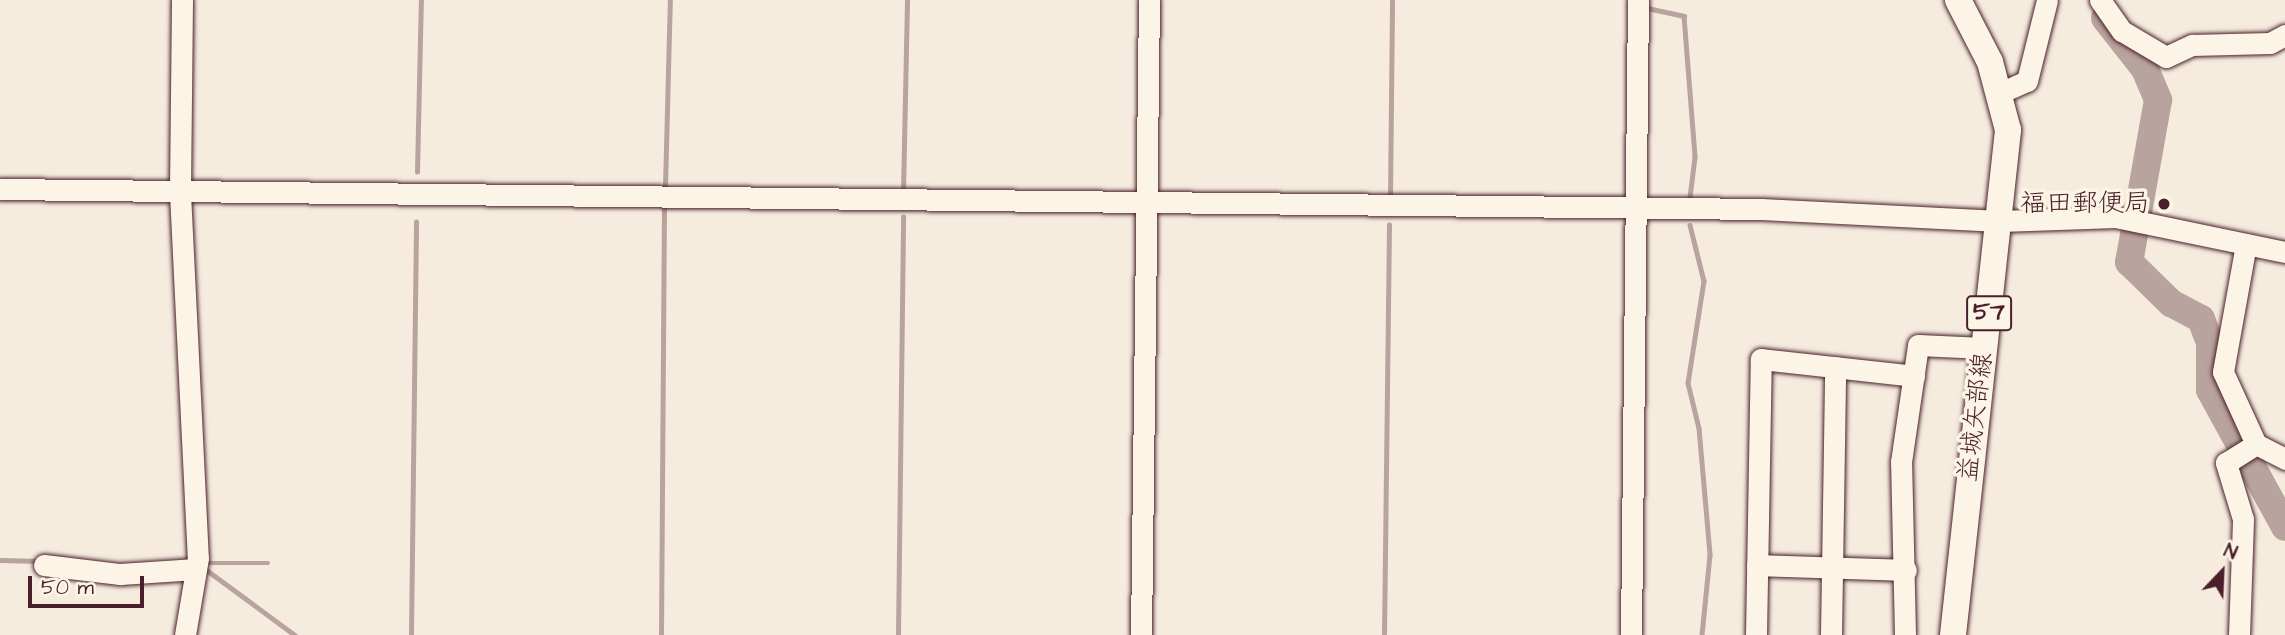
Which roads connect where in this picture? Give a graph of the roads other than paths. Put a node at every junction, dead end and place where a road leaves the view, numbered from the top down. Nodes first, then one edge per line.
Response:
1 (182, 0) edge
2 (1149, 0) edge
3 (1638, 0) edge
4 (1958, 0) edge
5 (2047, 0) edge
6 (2100, 0) edge
7 (2285, 35) edge
8 (2001, 92) junction
9 (0, 190) edge
10 (180, 193) junction
11 (1147, 202) junction
12 (1637, 209) junction
13 (2000, 221) junction
14 (2246, 244) junction
15 (2285, 252) edge
16 (1984, 348) junction
17 (1835, 367) junction
18 (1914, 376) junction
19 (2246, 448) junction
20 (2285, 459) edge
21 (44, 565) dead end
22 (1757, 565) junction
23 (1832, 567) junction
24 (196, 569) junction
25 (1906, 570) junction
26 (185, 635) edge
27 (1141, 635) edge
28 (1631, 635) edge
29 (1756, 635) edge
30 (1830, 635) edge
31 (1905, 635) edge
32 (1953, 635) edge
33 (2239, 635) edge

1 - 10 street
2 - 11 street
3 - 12 street
4 - 8 main road, 益城矢部線 / 57
5 - 8 street
6 - 7 street
8 - 13 main road, 益城矢部線 / 57
9 - 10 street
10 - 11 street
10 - 24 street
11 - 12 street
11 - 27 street
12 - 13 street
12 - 28 street
13 - 14 street
13 - 16 main road, 益城矢部線 / 57
14 - 15 street
14 - 19 street
16 - 18 street
16 - 32 main road, 益城矢部線 / 57
17 - 18 street
17 - 22 street
17 - 23 street
18 - 25 street
19 - 20 street
19 - 33 street
21 - 24 street
22 - 23 street
22 - 29 street
23 - 25 street
23 - 30 street
24 - 26 street
25 - 31 street

